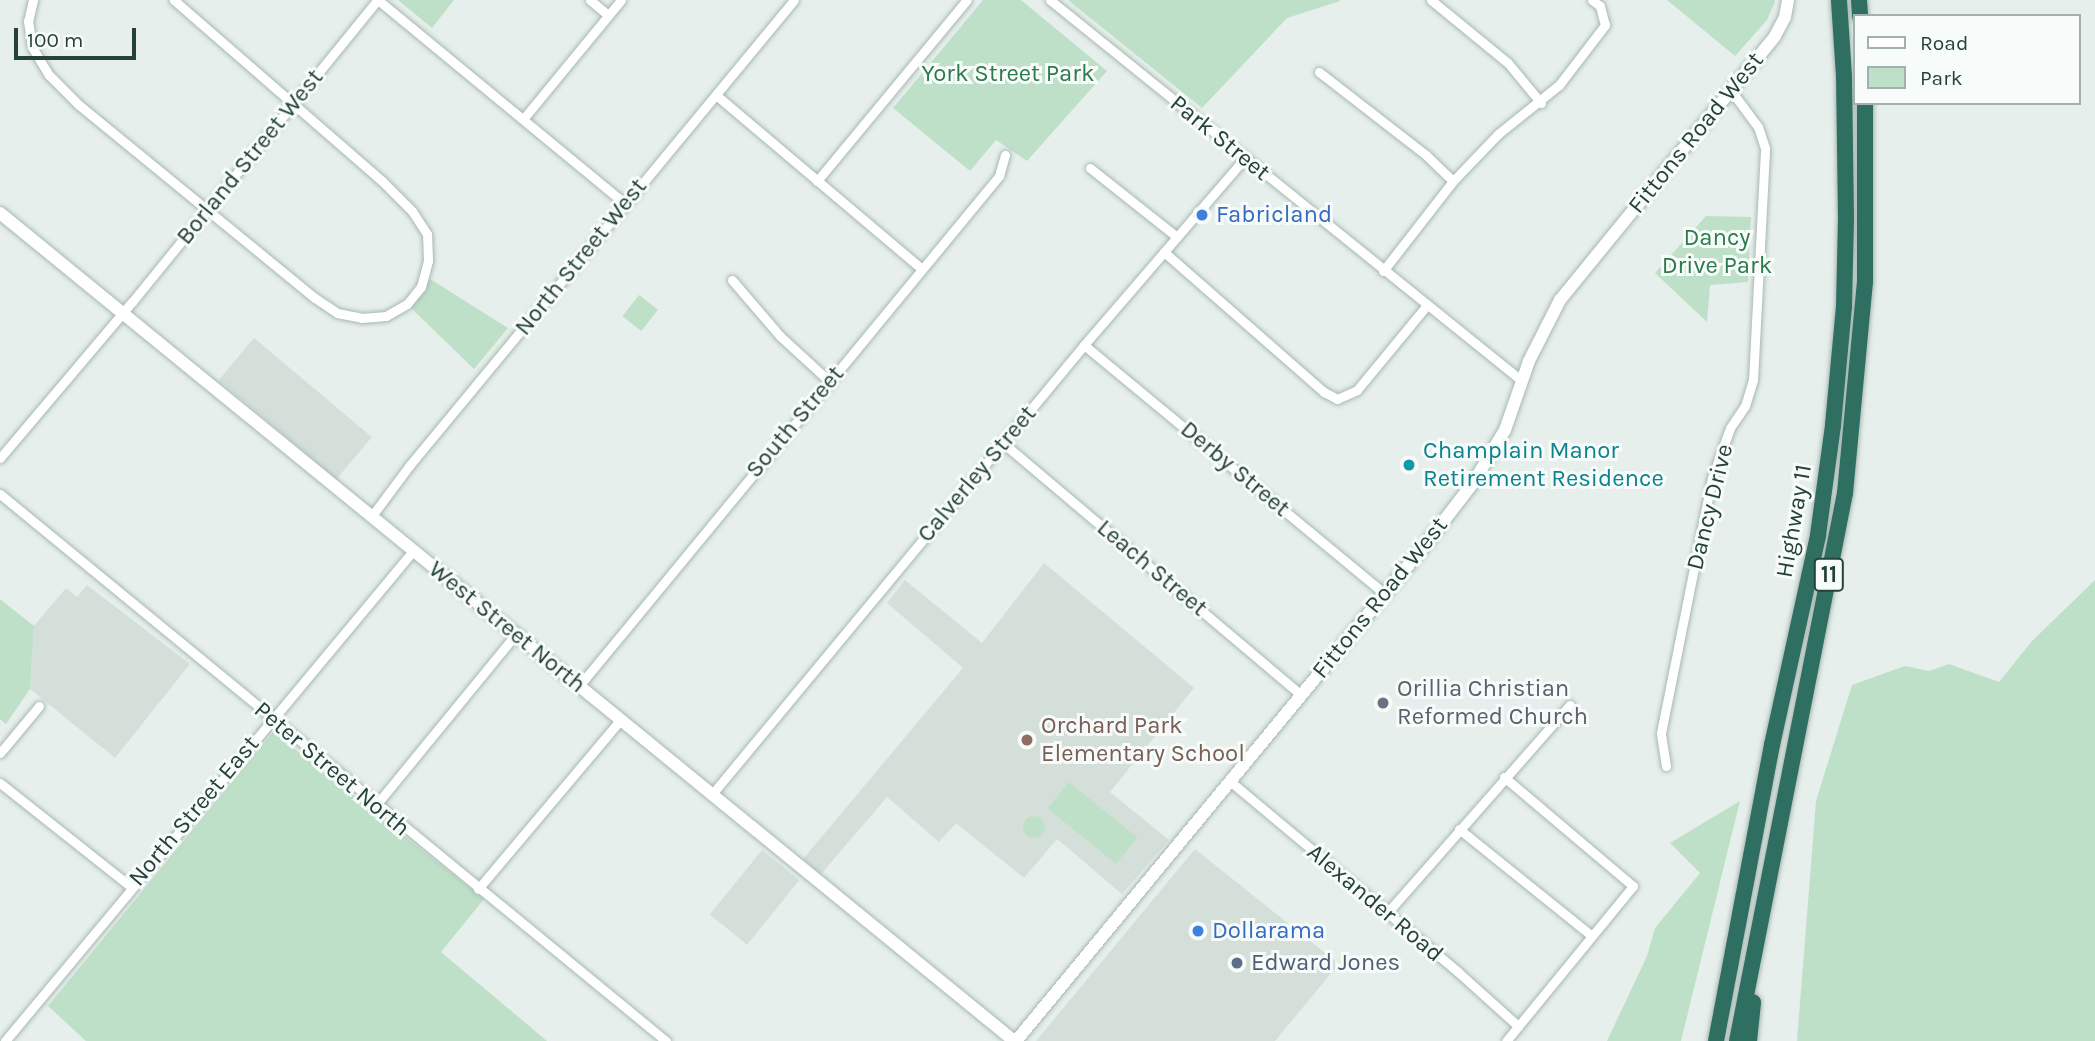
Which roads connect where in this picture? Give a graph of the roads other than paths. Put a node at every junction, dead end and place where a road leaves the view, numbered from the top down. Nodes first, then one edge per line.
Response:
1 (33, 0) edge
2 (174, 0) edge
3 (377, 0) edge
4 (590, 0) edge
5 (621, 0) edge
6 (794, 0) edge
7 (967, 0) edge
8 (1050, 0) edge
9 (1431, 0) edge
10 (1592, 0) edge
11 (1788, 0) edge
12 (1839, 0) edge
13 (608, 15) junction
14 (1319, 72) dead end
15 (1732, 92) junction
16 (716, 95) junction
17 (294, 103) junction
18 (1541, 103) junction
19 (1865, 105) edge
20 (524, 118) junction
21 (1005, 155) dead end
22 (1245, 158) junction
23 (1090, 168) dead end
24 (817, 181) junction
25 (1453, 181) junction
26 (624, 203) junction
27 (208, 208) junction
28 (0, 213) edge
29 (1177, 237) junction
30 (1164, 252) junction
31 (921, 268) junction
32 (1383, 271) junction
33 (732, 280) dead end
34 (1427, 305) junction
35 (122, 313) junction
36 (1084, 345) junction
37 (1521, 380) junction
38 (830, 383) junction
39 (1003, 443) junction
40 (0, 458) edge
41 (0, 494) edge
42 (371, 517) junction
43 (413, 551) junction
44 (1385, 594) junction
45 (515, 635) junction
46 (579, 687) junction
47 (1301, 695) junction
48 (1570, 705) dead end
49 (39, 706) dead end
50 (271, 719) junction
51 (621, 719) junction
52 (0, 753) edge
53 (1666, 766) dead end
54 (1504, 777) junction
55 (1231, 782) junction
56 (0, 783) edge
57 (713, 793) junction
58 (376, 805) junction
59 (1459, 829) junction
60 (131, 887) junction
61 (478, 889) junction
62 (1387, 913) junction
63 (1591, 935) junction
64 (1751, 971) junction
65 (1721, 1016) junction
66 (1518, 1026) junction
67 (5, 1041) edge
68 (666, 1041) edge
69 (1015, 1041) edge
70 (1506, 1041) edge
71 (1707, 1041) edge
72 (1716, 1041) edge
73 (1737, 1041) edge
74 (1749, 1041) edge

1 - 27 street
2 - 17 street
3 - 17 street, Borland Street West
3 - 20 street
4 - 13 street
5 - 13 street
6 - 16 street, North Street West
7 - 24 street
8 - 22 street, Park Street
9 - 18 street
10 - 18 street
11 - 15 main road, Fittons Road West
12 - 65 highway, Highway 11 / 11
13 - 20 street
14 - 25 street
15 - 37 main road, Fittons Road West
15 - 53 street, Dancy Drive
16 - 24 street
16 - 26 street, North Street West
17 - 27 street, Borland Street West
17 - 27 street
18 - 25 street
19 - 64 highway, Highway 11 / 11
20 - 26 street
21 - 31 street, South Street
22 - 29 street, Calverley Street
22 - 32 street, Park Street
23 - 29 street
24 - 31 street
25 - 32 street
26 - 42 street, North Street West
27 - 35 street, Borland Street West
28 - 35 main road, West Street North
29 - 30 street, Calverley Street
30 - 34 street
30 - 36 street, Calverley Street
31 - 38 street, South Street
32 - 34 street, Park Street
33 - 38 street
34 - 37 street, Park Street
35 - 40 street, Borland Street West
35 - 42 main road, West Street North
36 - 39 street, Calverley Street
36 - 44 street, Derby Street
37 - 44 main road, Fittons Road West
38 - 46 street, South Street
39 - 47 street, Leach Street
39 - 57 street, Calverley Street
41 - 50 street, Peter Street North
42 - 43 main road, West Street North
43 - 45 main road, West Street North
43 - 50 street, North Street East
44 - 47 main road, Fittons Road West
45 - 46 main road, West Street North
45 - 58 street
46 - 51 main road, West Street North
47 - 55 main road, Fittons Road West
48 - 54 street
49 - 52 street
50 - 58 street, Peter Street North
50 - 60 street, North Street East
51 - 57 main road, West Street North
51 - 61 street
54 - 59 street
54 - 63 street
55 - 62 street, Alexander Road
55 - 69 main road, Fittons Road West
56 - 60 street
57 - 69 main road, West Street North
58 - 61 street, Peter Street North
59 - 62 street
59 - 63 street
60 - 67 street, North Street East
61 - 68 street, Peter Street North
62 - 66 street, Alexander Road
63 - 66 street
64 - 73 highway, Highway 11 / 11
64 - 74 highway
65 - 71 highway
65 - 72 highway, Highway 11 / 11
66 - 70 street

